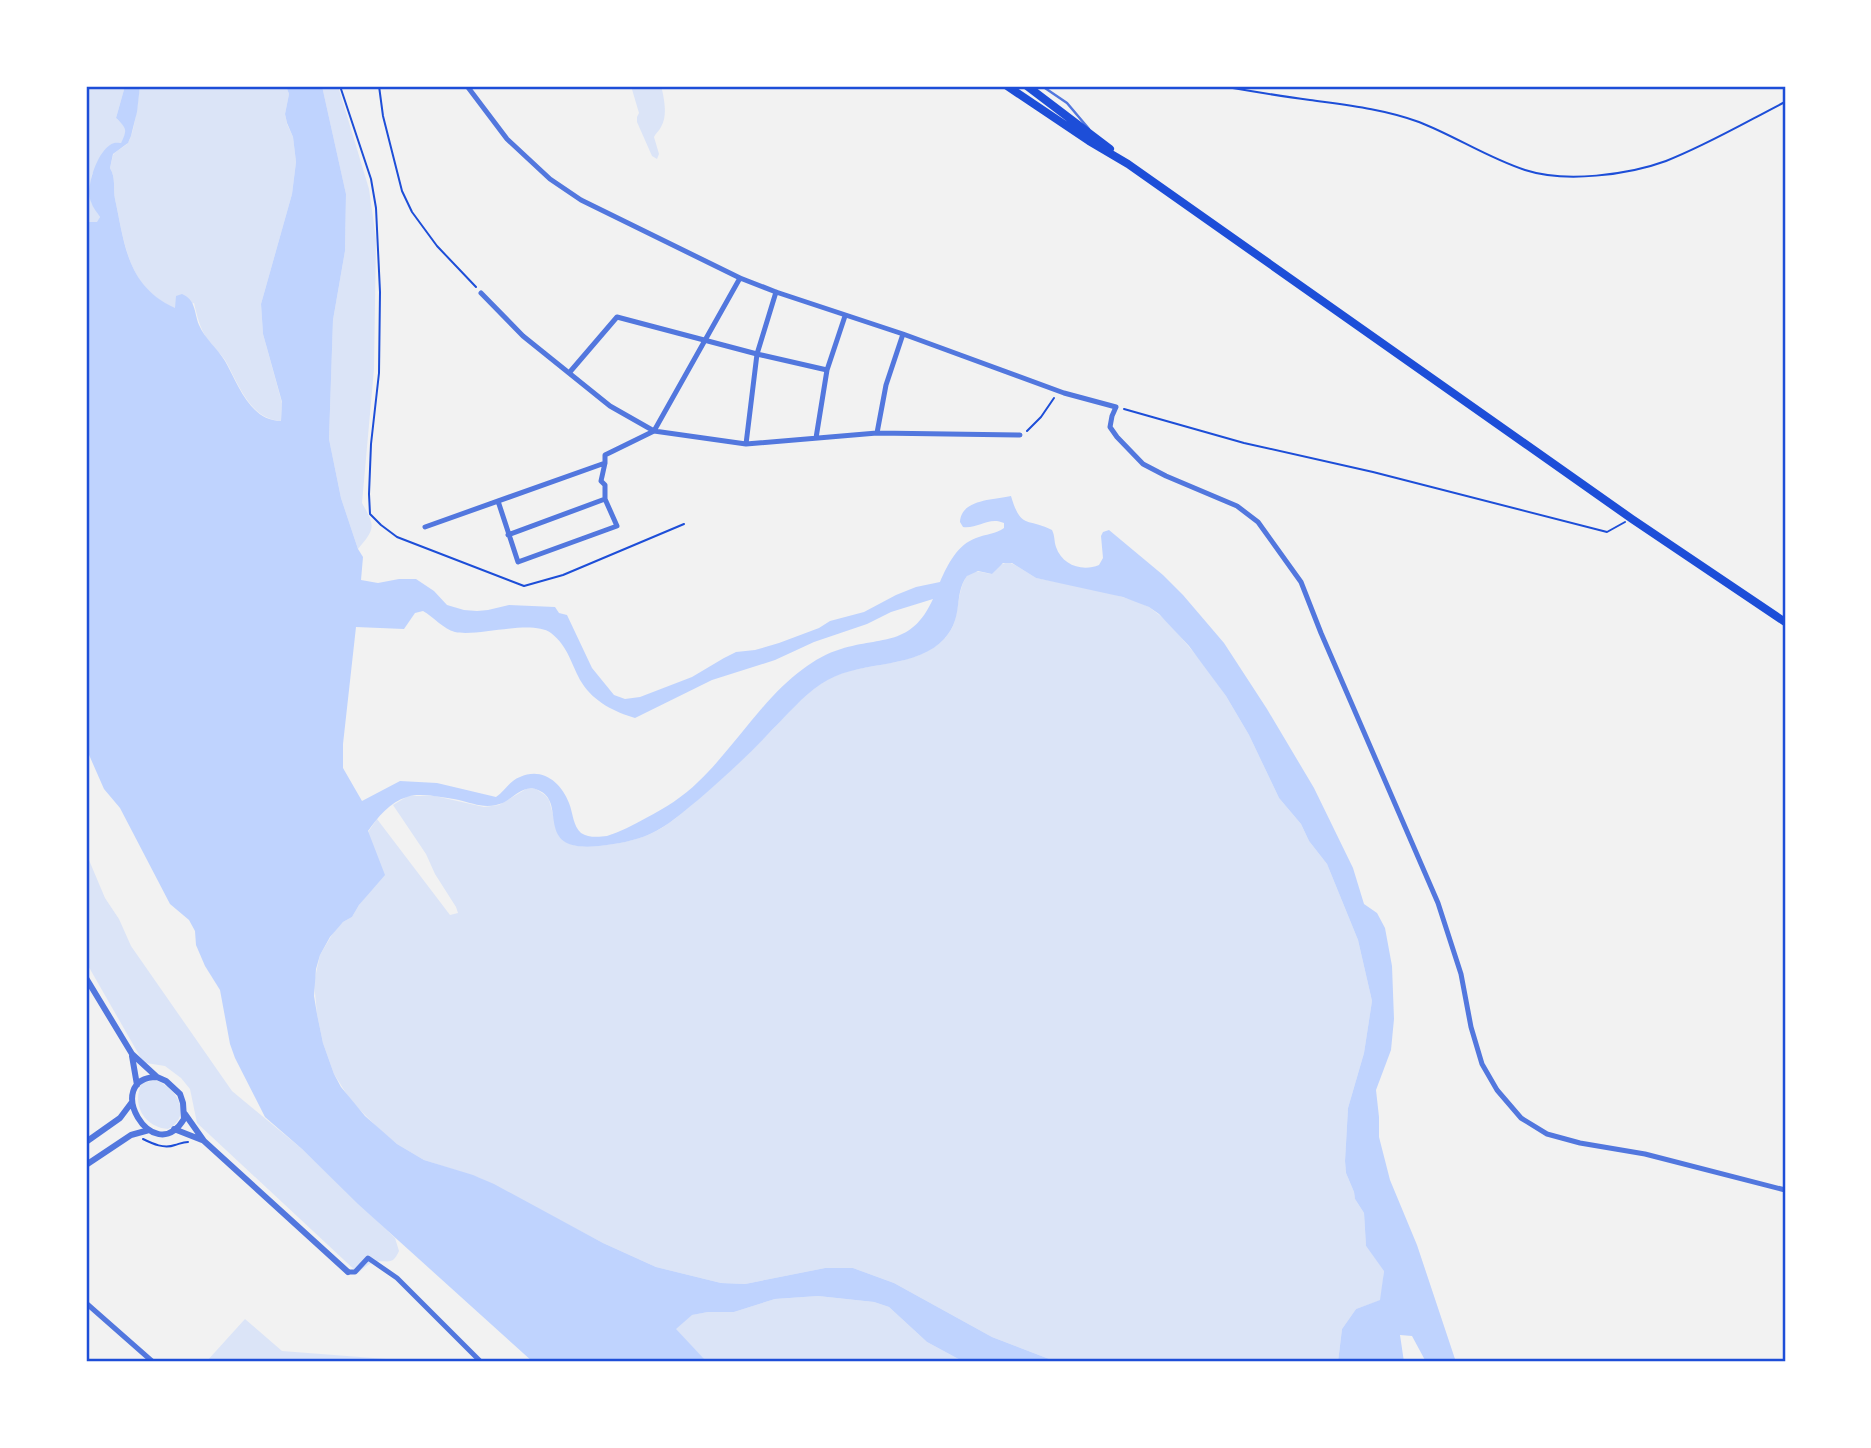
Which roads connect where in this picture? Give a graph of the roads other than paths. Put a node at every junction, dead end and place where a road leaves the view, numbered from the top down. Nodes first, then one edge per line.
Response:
1 (467, 86) edge
2 (1007, 86) edge
3 (1027, 86) edge
4 (1042, 86) edge
5 (1098, 139) junction
6 (1128, 164) junction
7 (740, 278) junction
8 (776, 292) junction
9 (481, 293) road end
10 (845, 316) junction
11 (903, 334) junction
12 (704, 341) junction
13 (757, 354) junction
14 (827, 370) junction
15 (569, 373) junction
16 (654, 431) junction
17 (877, 433) junction
18 (1020, 435) road end
19 (816, 438) junction
20 (746, 444) junction
21 (606, 463) junction
22 (605, 499) junction
23 (498, 501) junction
24 (425, 527) dead end
25 (508, 535) junction
26 (1785, 622) edge
27 (86, 978) edge
28 (132, 1054) junction
29 (157, 1077) junction
30 (137, 1085) junction
31 (132, 1102) junction
32 (185, 1114) junction
33 (174, 1129) junction
34 (149, 1130) junction
35 (204, 1141) junction
36 (86, 1142) edge
37 (86, 1166) edge
38 (1785, 1190) edge
39 (348, 1272) joint
40 (86, 1303) edge
41 (153, 1362) edge
42 (481, 1362) edge

1 - 7 street
2 - 6 main road
3 - 5 main road
4 - 5 lane
5 - 6 main road
6 - 26 main road
7 - 8 street
7 - 12 street
8 - 10 street
8 - 13 street
9 - 15 street
10 - 11 street
10 - 14 street
11 - 17 street
11 - 38 street
12 - 13 street
12 - 15 street
12 - 16 street
13 - 14 street
13 - 20 street
14 - 19 street
15 - 16 street
16 - 20 street
16 - 21 street
17 - 18 street
17 - 19 street
19 - 20 street
21 - 22 street
21 - 23 street
22 - 25 street
22 - 25 street
23 - 24 street
23 - 25 street
27 - 28 street
28 - 29 street
28 - 30 street
29 - 30 street
29 - 32 street
30 - 31 street
31 - 34 street
31 - 36 street
32 - 33 street
32 - 35 street
33 - 34 street
33 - 35 street
34 - 37 street
35 - 39 street
39 - 42 street
40 - 41 street

